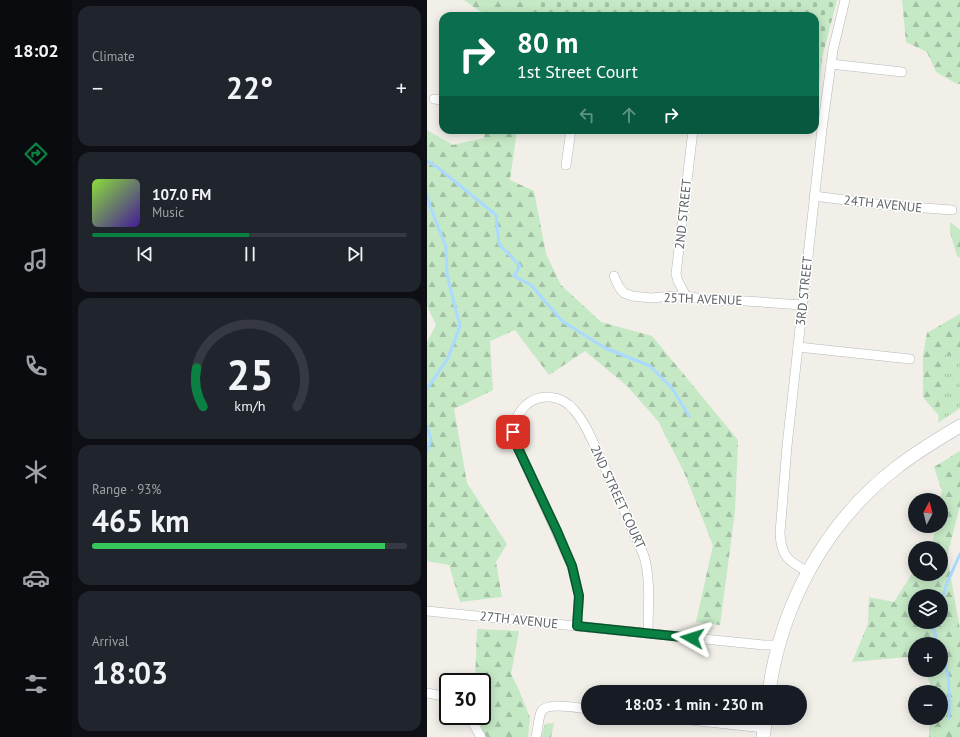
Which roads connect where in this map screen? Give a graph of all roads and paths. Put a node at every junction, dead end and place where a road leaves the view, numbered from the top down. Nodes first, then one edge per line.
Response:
1 (845, 0) edge
2 (831, 64) junction
3 (902, 72) dead end
4 (819, 124) edge
5 (570, 134) edge
6 (693, 134) edge
7 (818, 134) edge
8 (565, 165) dead end
9 (814, 196) junction
10 (952, 210) dead end
11 (615, 276) dead end
12 (687, 296) junction
13 (802, 305) junction
14 (798, 347) junction
15 (910, 359) dead end
16 (960, 426) edge
17 (807, 572) junction
18 (427, 611) edge
19 (577, 626) junction
20 (648, 633) junction
21 (778, 645) junction
22 (770, 685) edge
23 (427, 693) edge
24 (439, 695) edge
25 (581, 708) edge
26 (474, 725) edge
27 (736, 725) edge
28 (764, 728) edge
29 (481, 737) edge
30 (536, 737) edge

1 - 2 street, 3RD STREET
2 - 3 street
2 - 4 street, 3RD STREET
5 - 8 street
6 - 12 street, 2ND STREET
7 - 9 street, 3RD STREET
9 - 10 street, 24TH AVENUE
9 - 13 street, 3RD STREET
11 - 12 street, 25TH AVENUE
12 - 13 street, 25TH AVENUE
13 - 14 street, 3RD STREET
14 - 15 street
14 - 17 street, 3RD STREET
16 - 17 street
17 - 21 street
18 - 19 street, 27TH AVENUE
19 - 20 street, 27TH AVENUE
19 - 20 street, 2ND STREET COURT
20 - 21 street, 27TH AVENUE
21 - 22 street
23 - 24 street
25 - 30 street
26 - 29 street
27 - 28 street

